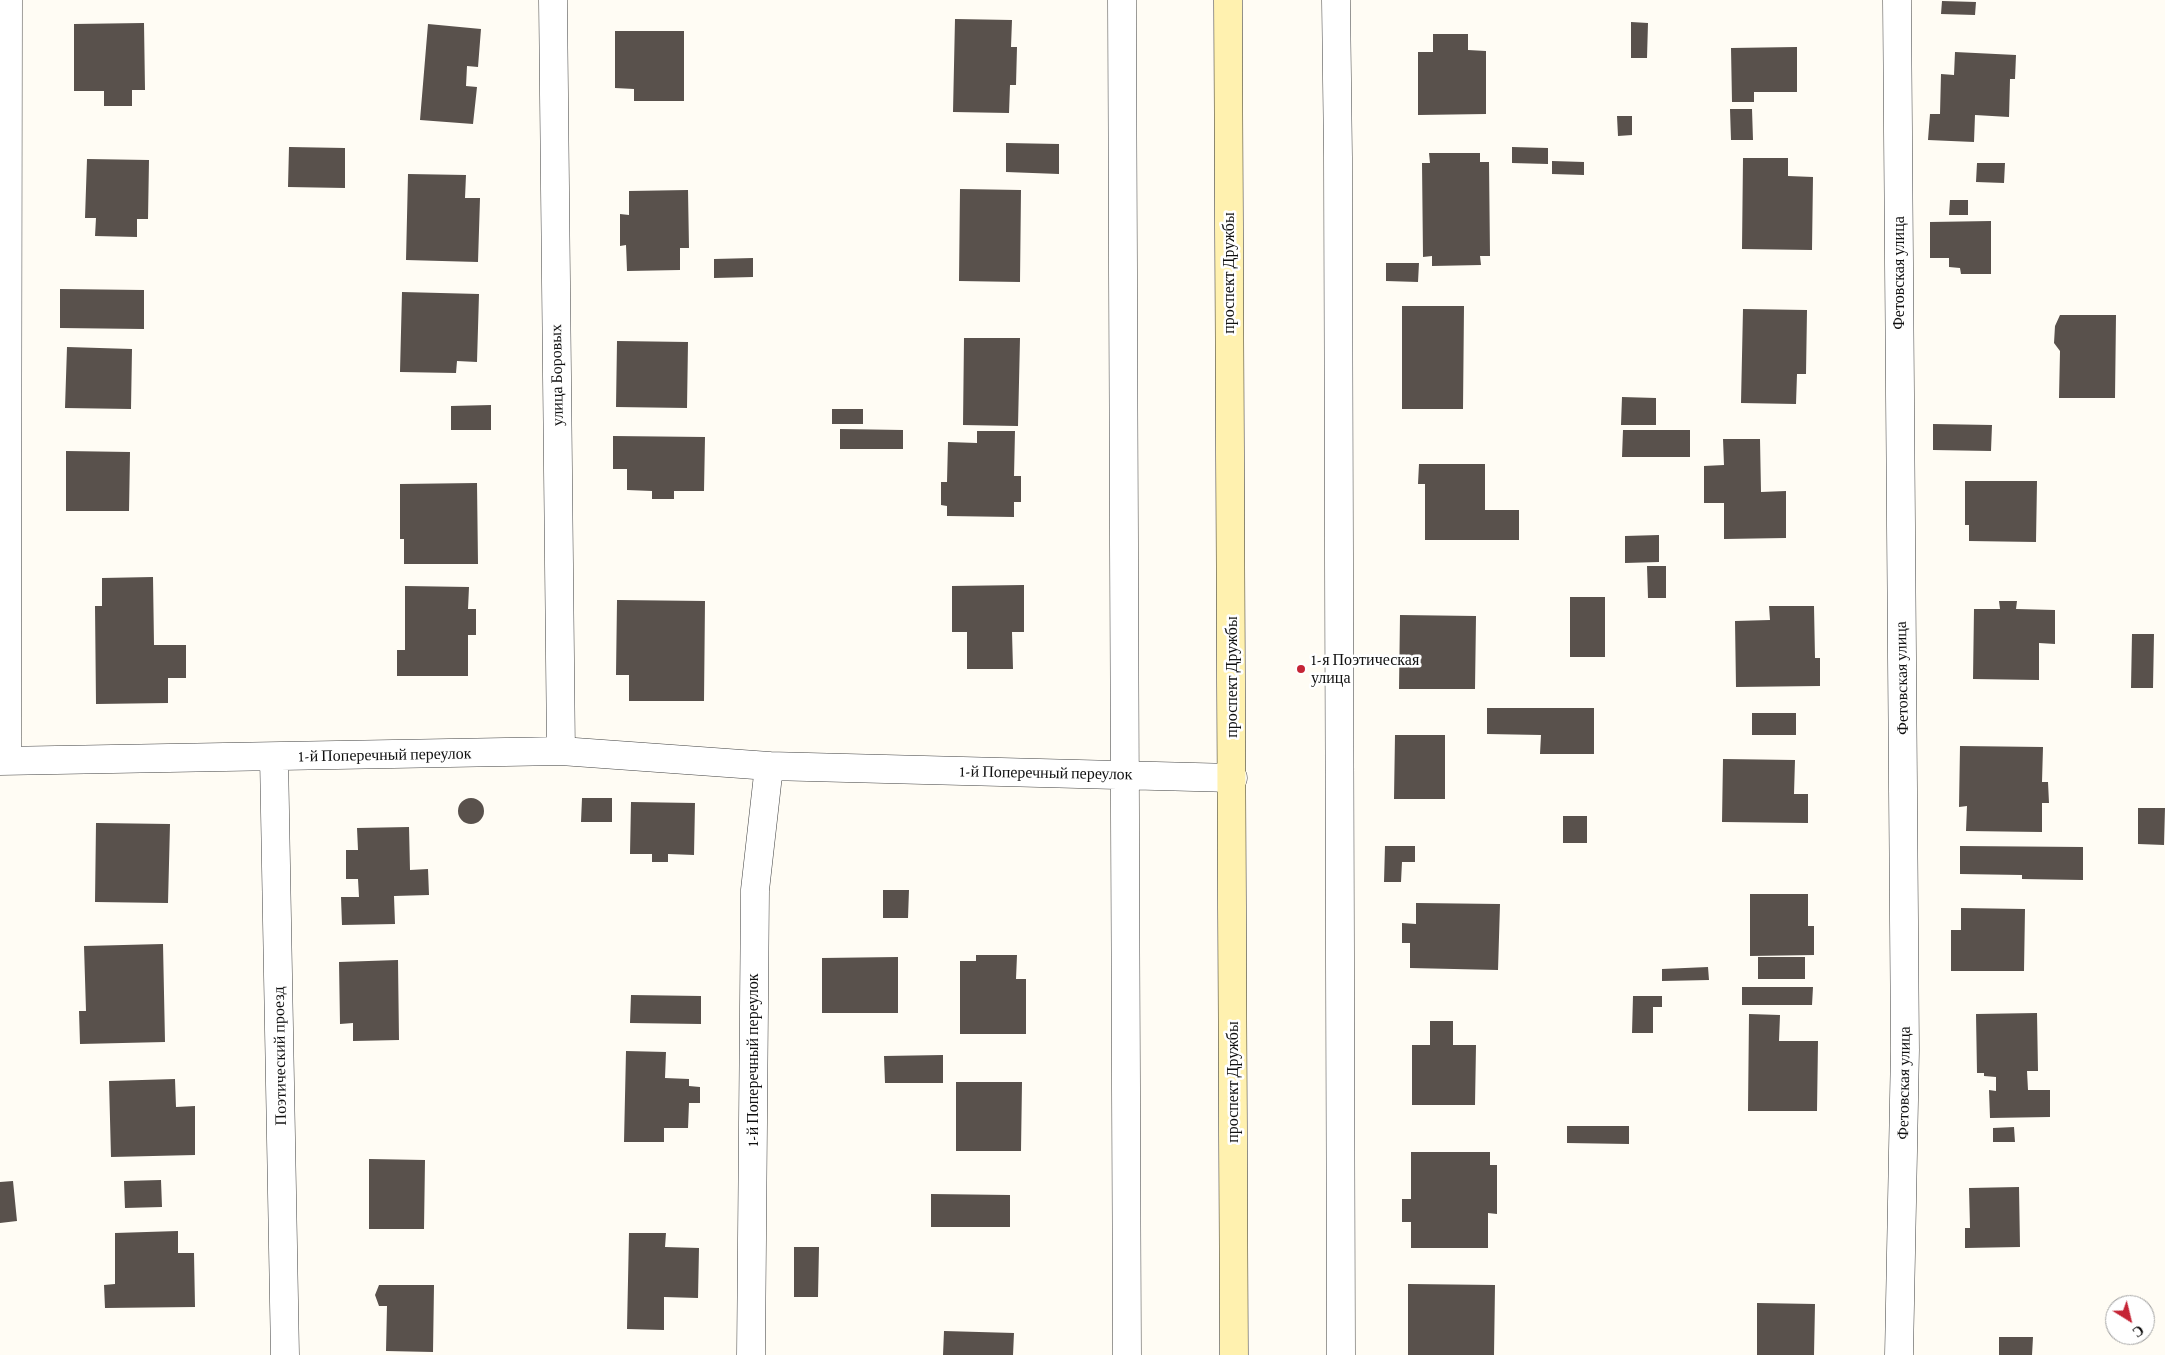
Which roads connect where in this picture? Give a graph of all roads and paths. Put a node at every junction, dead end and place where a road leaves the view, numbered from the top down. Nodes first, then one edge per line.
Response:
1 (8, 0) edge
2 (553, 0) edge
3 (1122, 0) edge
4 (1228, 0) edge
5 (1336, 0) edge
6 (1897, 0) edge
7 (561, 751) junction
8 (274, 757) junction
9 (3, 760) edge
10 (770, 766) junction
11 (1126, 776) junction
12 (1233, 778) junction
13 (286, 1355) edge
14 (751, 1355) edge
15 (1127, 1355) edge
16 (1234, 1355) edge
17 (1341, 1355) edge
18 (1899, 1355) edge

1 - 9 street
2 - 7 street, улица Боровых
3 - 11 street
4 - 12 main road, проспект Дружбы
5 - 17 street
6 - 18 street, Фетовская улица
7 - 8 street, 1-й Поперечный переулок
7 - 10 street, 1-й Поперечный переулок
8 - 9 street, 1-й Поперечный переулок
8 - 13 street, Поэтический проезд
10 - 11 street, 1-й Поперечный переулок
10 - 14 street, 1-й Поперечный переулок
11 - 12 street, 1-й Поперечный переулок
11 - 15 street
12 - 16 main road, проспект Дружбы

